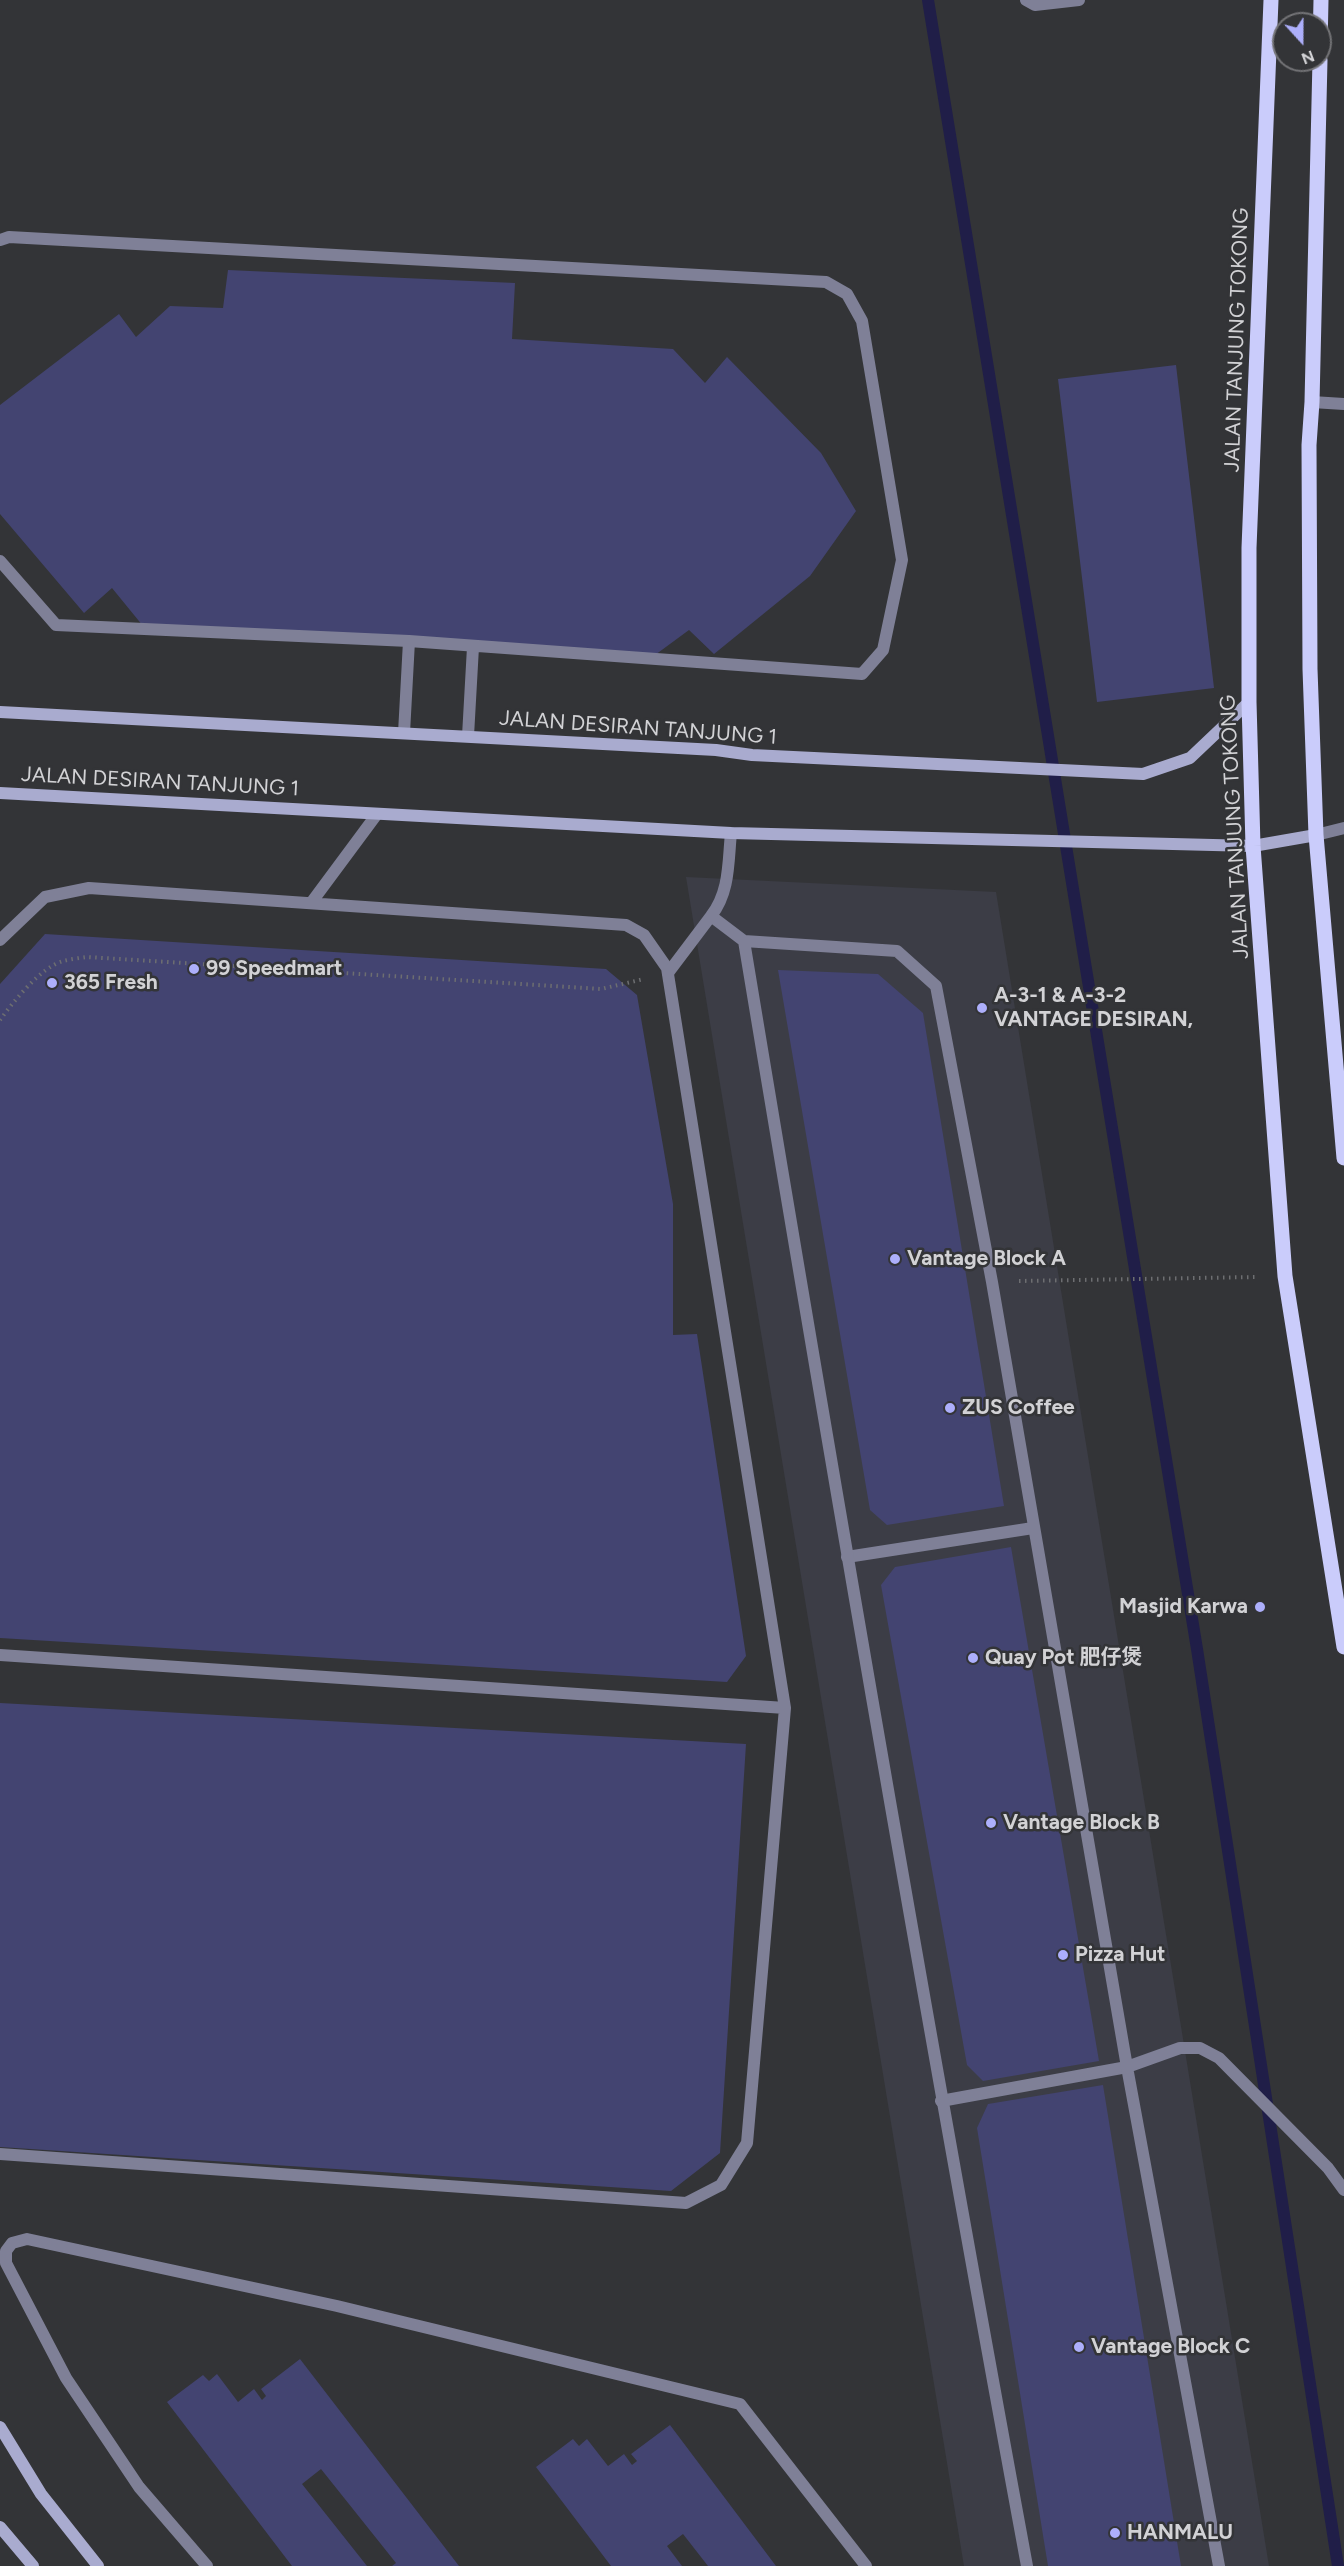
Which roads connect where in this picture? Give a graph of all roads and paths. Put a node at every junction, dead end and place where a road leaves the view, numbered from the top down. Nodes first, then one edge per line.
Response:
1 (1026, 0) edge
2 (1079, 0) edge
3 (1271, 0) edge
4 (1320, 72) edge
5 (0, 240) edge
6 (1312, 402) junction
7 (1344, 404) edge
8 (0, 561) edge
9 (410, 641) junction
10 (473, 647) junction
11 (1249, 702) junction
12 (0, 712) edge
13 (404, 734) junction
14 (468, 736) junction
15 (0, 793) edge
16 (377, 814) junction
17 (1344, 828) edge
18 (731, 833) junction
19 (1316, 835) junction
20 (1253, 846) junction
21 (311, 903) junction
22 (711, 916) junction
23 (0, 940) edge
24 (744, 941) junction
25 (668, 973) junction
26 (0, 1020) edge
27 (1344, 1155) edge
28 (1285, 1276) junction
29 (992, 1282) junction
30 (1034, 1528) junction
31 (847, 1557) junction
32 (1344, 1647) edge
33 (0, 1655) edge
34 (785, 1708) junction
35 (1127, 2067) junction
36 (941, 2102) junction
37 (0, 2154) edge
38 (1344, 2190) edge
39 (0, 2427) edge
40 (0, 2527) edge
41 (33, 2566) edge
42 (98, 2566) edge
43 (207, 2566) edge
44 (866, 2566) edge
45 (1027, 2566) edge
46 (1219, 2566) edge

1 - 2 street
3 - 11 main road, JALAN TANJUNG TOKONG
4 - 6 main road
5 - 10 street
6 - 7 street
6 - 19 main road
8 - 9 street
9 - 10 street
9 - 13 street
10 - 14 street
11 - 14 street, JALAN DESIRAN TANJUNG 1
11 - 20 main road, JALAN TANJUNG TOKONG
12 - 13 street, JALAN DESIRAN TANJUNG 1
13 - 14 street, JALAN DESIRAN TANJUNG 1
15 - 16 street, JALAN DESIRAN TANJUNG 1
16 - 18 street, JALAN DESIRAN TANJUNG 1
16 - 21 street
17 - 19 street
18 - 20 street, JALAN DESIRAN TANJUNG 1
18 - 22 street
19 - 20 street, JALAN DESIRAN TANJUNG 1
19 - 27 main road
20 - 28 main road, JALAN TANJUNG TOKONG
21 - 23 street
21 - 25 street
22 - 24 street
22 - 25 street
24 - 29 street
24 - 31 street
25 - 26 path
25 - 34 street
28 - 29 path
28 - 32 main road, JALAN TANJUNG TOKONG
29 - 30 street
30 - 31 street
30 - 35 street
31 - 36 street
33 - 34 street
34 - 37 street
35 - 36 street
35 - 38 street
35 - 46 street
36 - 45 street
39 - 42 street
40 - 41 street
43 - 44 street

